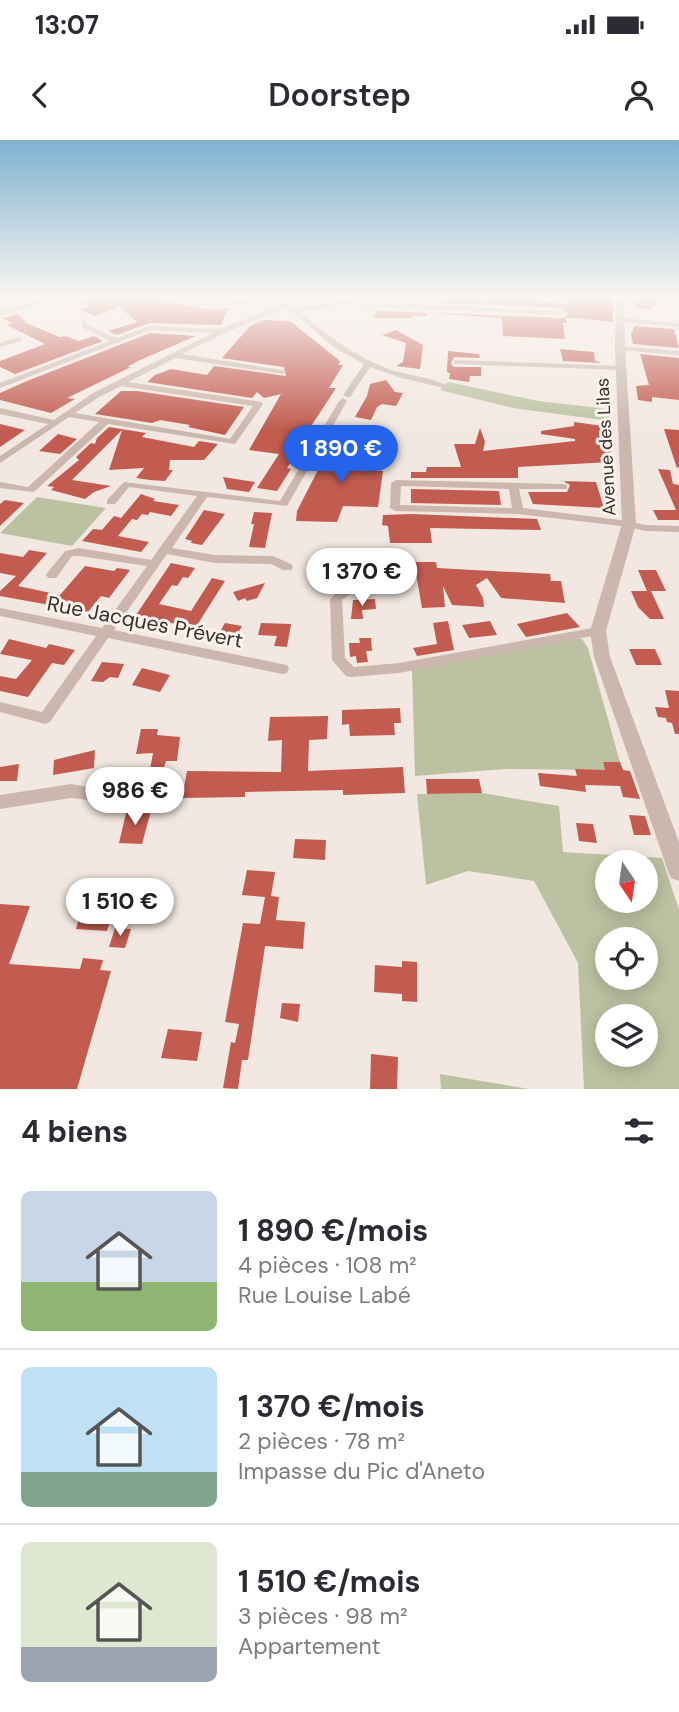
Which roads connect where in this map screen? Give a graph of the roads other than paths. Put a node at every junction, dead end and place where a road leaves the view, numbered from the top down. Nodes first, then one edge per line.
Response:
1 (114, 342) edge
2 (198, 342) edge
3 (333, 342) edge
4 (620, 342) edge
5 (620, 348) junction
6 (679, 353) edge
7 (172, 355) junction
8 (457, 362) dead end
9 (368, 364) junction
10 (621, 368) junction
11 (281, 372) dead end
12 (120, 383) junction
13 (0, 386) edge
14 (444, 386) dead end
15 (0, 411) edge
16 (66, 414) junction
17 (106, 421) junction
18 (53, 422) junction
19 (0, 460) edge
20 (0, 485) edge
21 (513, 485) junction
22 (563, 487) dead end
23 (204, 494) junction
24 (111, 502) dead end
25 (517, 511) junction
26 (629, 524) junction
27 (679, 529) edge
28 (165, 550) junction
29 (154, 564) junction
30 (287, 567) dead end
31 (52, 575) dead end
32 (385, 586) dead end
33 (0, 612) edge
34 (598, 631) junction
35 (105, 634) junction
36 (282, 669) dead end
37 (0, 708) edge
38 (96, 794) dead end
39 (0, 802) edge
40 (679, 871) edge

1 - 13 street
2 - 7 street
3 - 9 street
4 - 5 street, Avenue des Lilas
5 - 6 street
5 - 10 street, Avenue des Lilas
7 - 11 street
7 - 12 street
8 - 10 street
9 - 14 street
9 - 23 street
10 - 26 street, Avenue des Lilas
12 - 16 street
12 - 17 street
15 - 18 street
16 - 17 street
16 - 18 street
17 - 20 street
18 - 19 street
21 - 22 street
21 - 25 street
21 - 25 street
23 - 24 street
23 - 28 street
25 - 26 street
26 - 27 street
26 - 34 street, Avenue des Lilas
28 - 29 street
28 - 30 street
29 - 31 street
29 - 35 street
32 - 34 street
33 - 35 street, Rue Jacques Prévert
34 - 40 street, Avenue des Lilas
35 - 36 street, Rue Jacques Prévert
35 - 37 street
38 - 39 street

